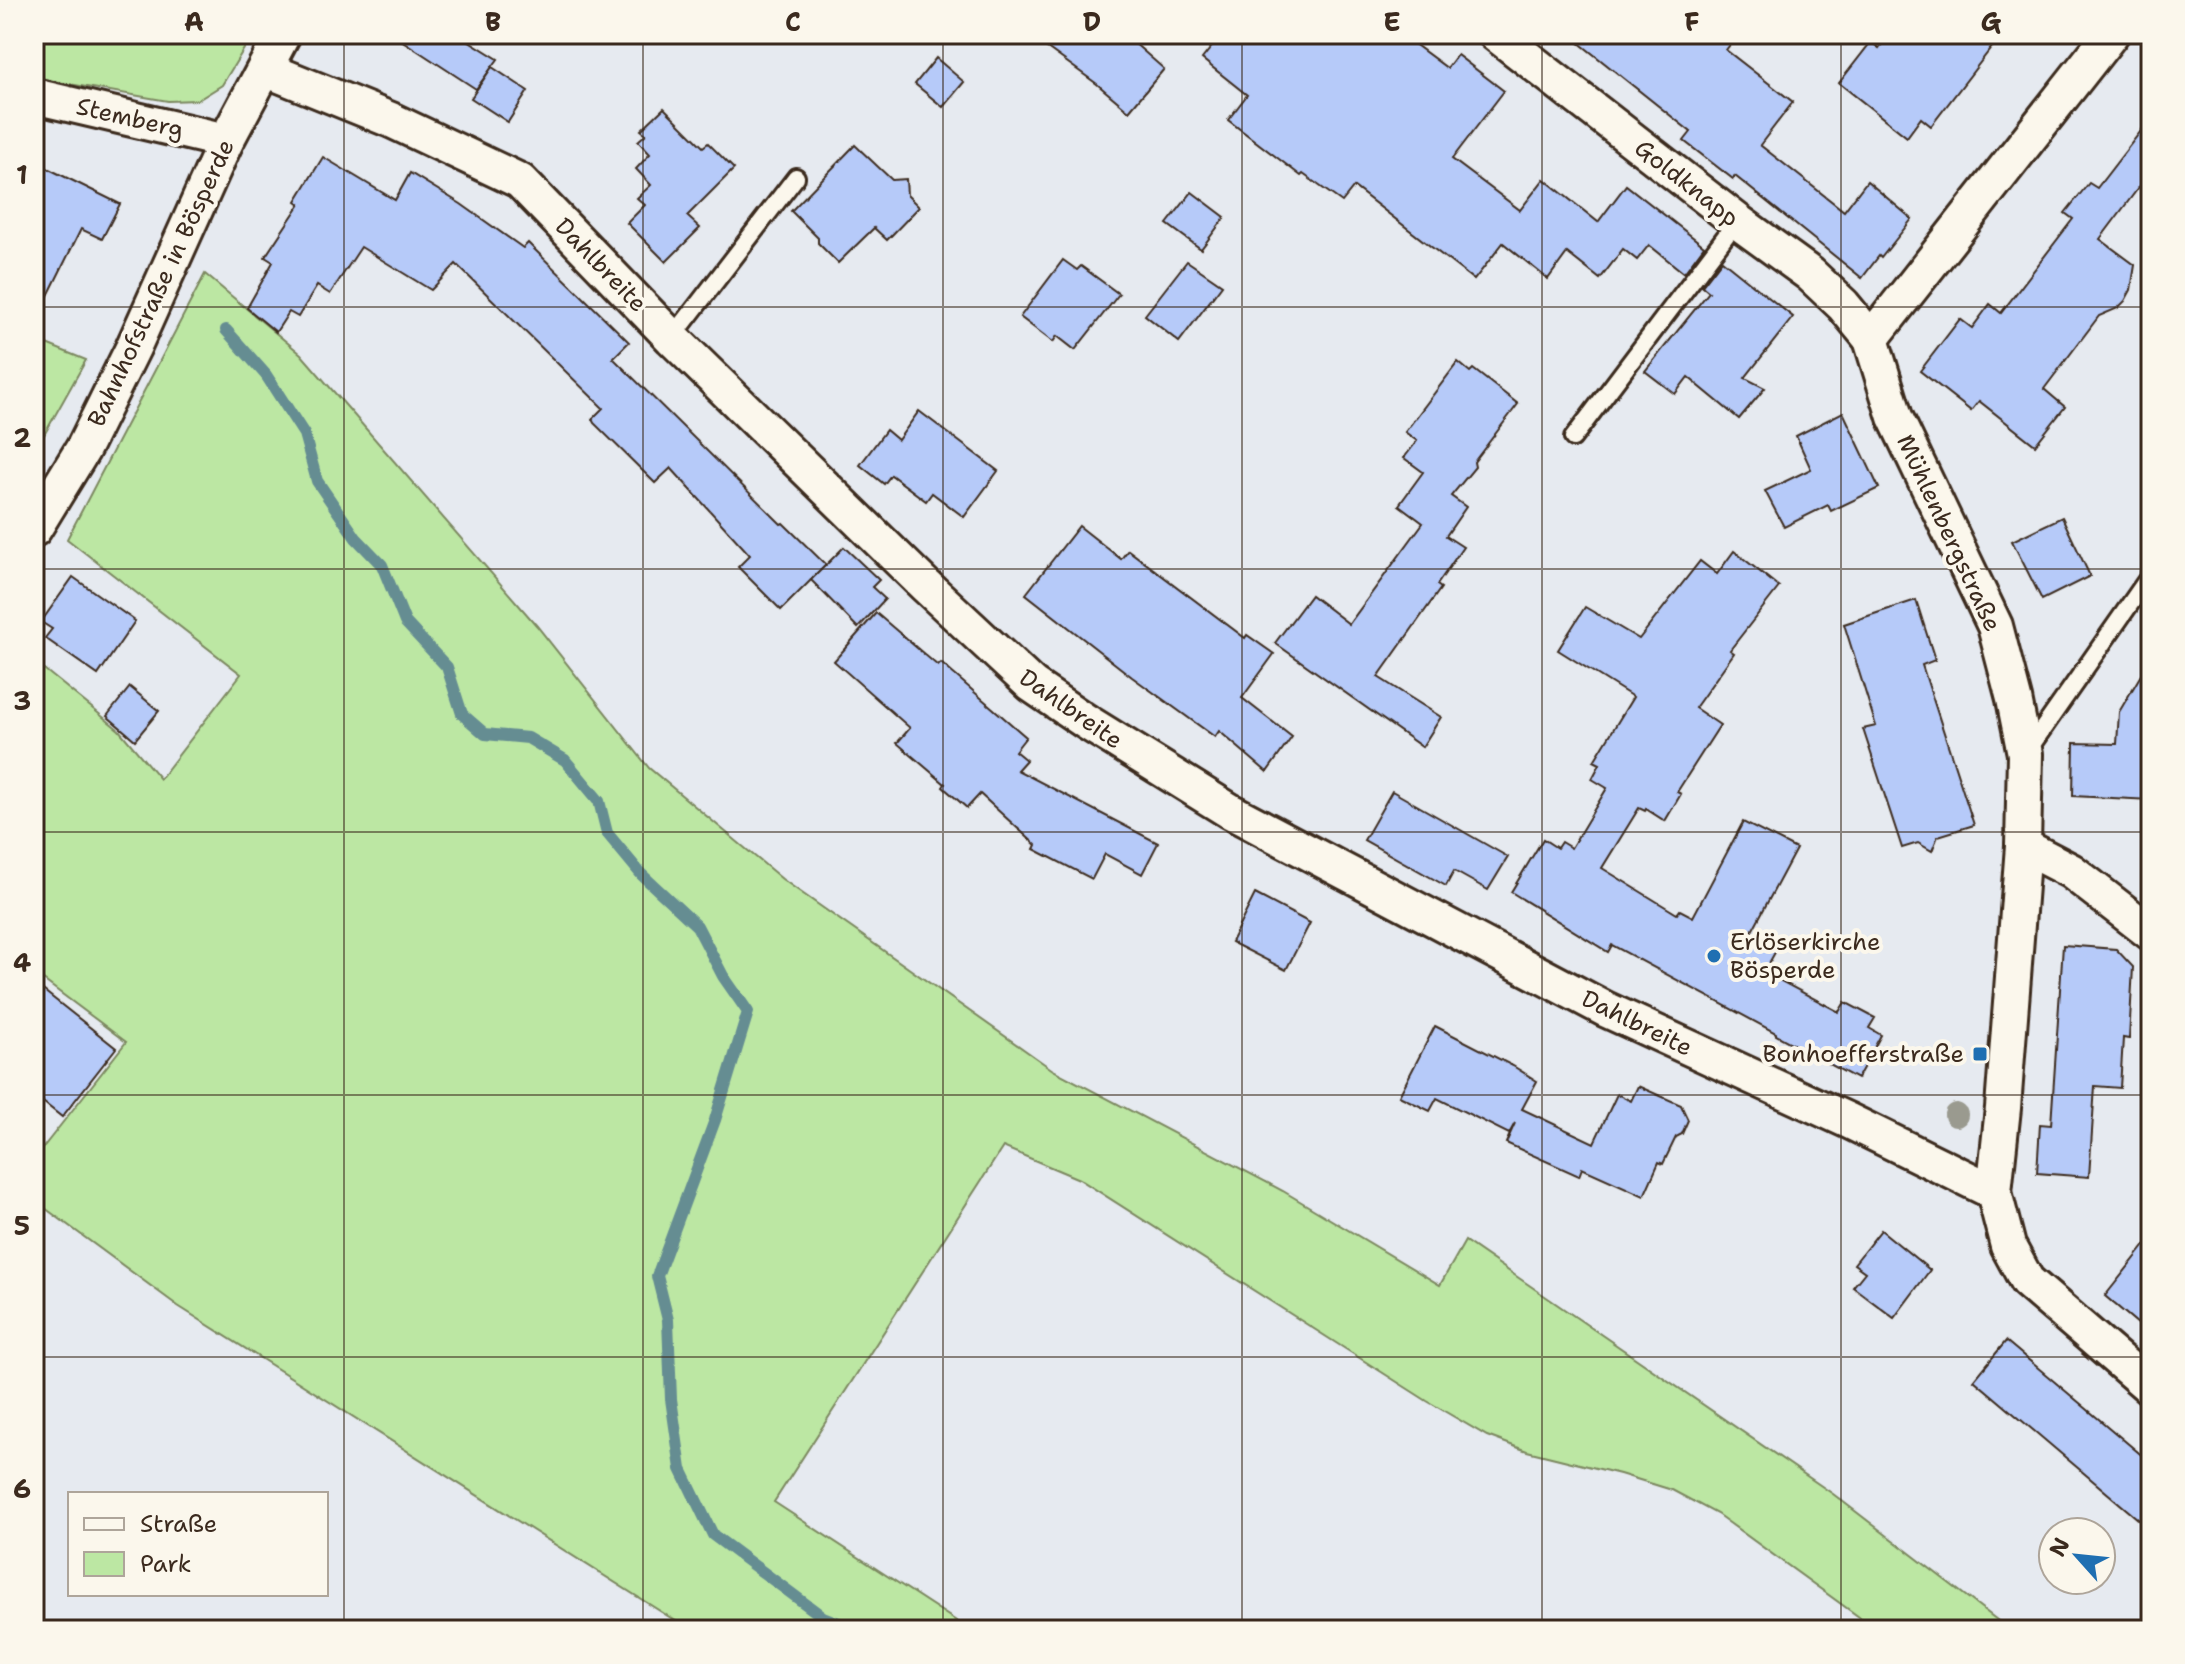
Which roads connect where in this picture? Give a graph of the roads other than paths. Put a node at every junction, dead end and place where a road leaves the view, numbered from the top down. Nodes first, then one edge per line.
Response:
1 (283, 34) edge
2 (1496, 34) edge
3 (2111, 34) edge
4 (265, 69) junction
5 (34, 96) edge
6 (226, 141) junction
7 (796, 177) dead end
8 (1737, 221) junction
9 (672, 338) junction
10 (1871, 339) junction
11 (1573, 438) dead end
12 (34, 529) edge
13 (2151, 574) edge
14 (2025, 754) junction
15 (2023, 846) junction
16 (2151, 933) edge
17 (1994, 1192) junction
18 (2151, 1388) edge

1 - 4 street, Bahnhofstraße in Bösperde
2 - 8 street, Goldknapp
3 - 10 street
4 - 6 street, Bahnhofstraße in Bösperde
4 - 9 street, Dahlbreite
5 - 6 street, Stemberg
6 - 12 street, Bahnhofstraße in Bösperde
7 - 9 lane
8 - 10 street, Goldknapp
8 - 11 lane
9 - 17 street, Dahlbreite
10 - 14 street, Mühlenbergstraße
13 - 14 lane
14 - 15 street, Mühlenbergstraße
15 - 16 street
15 - 17 street, Mühlenbergstraße
17 - 18 street, Mühlenbergstraße

